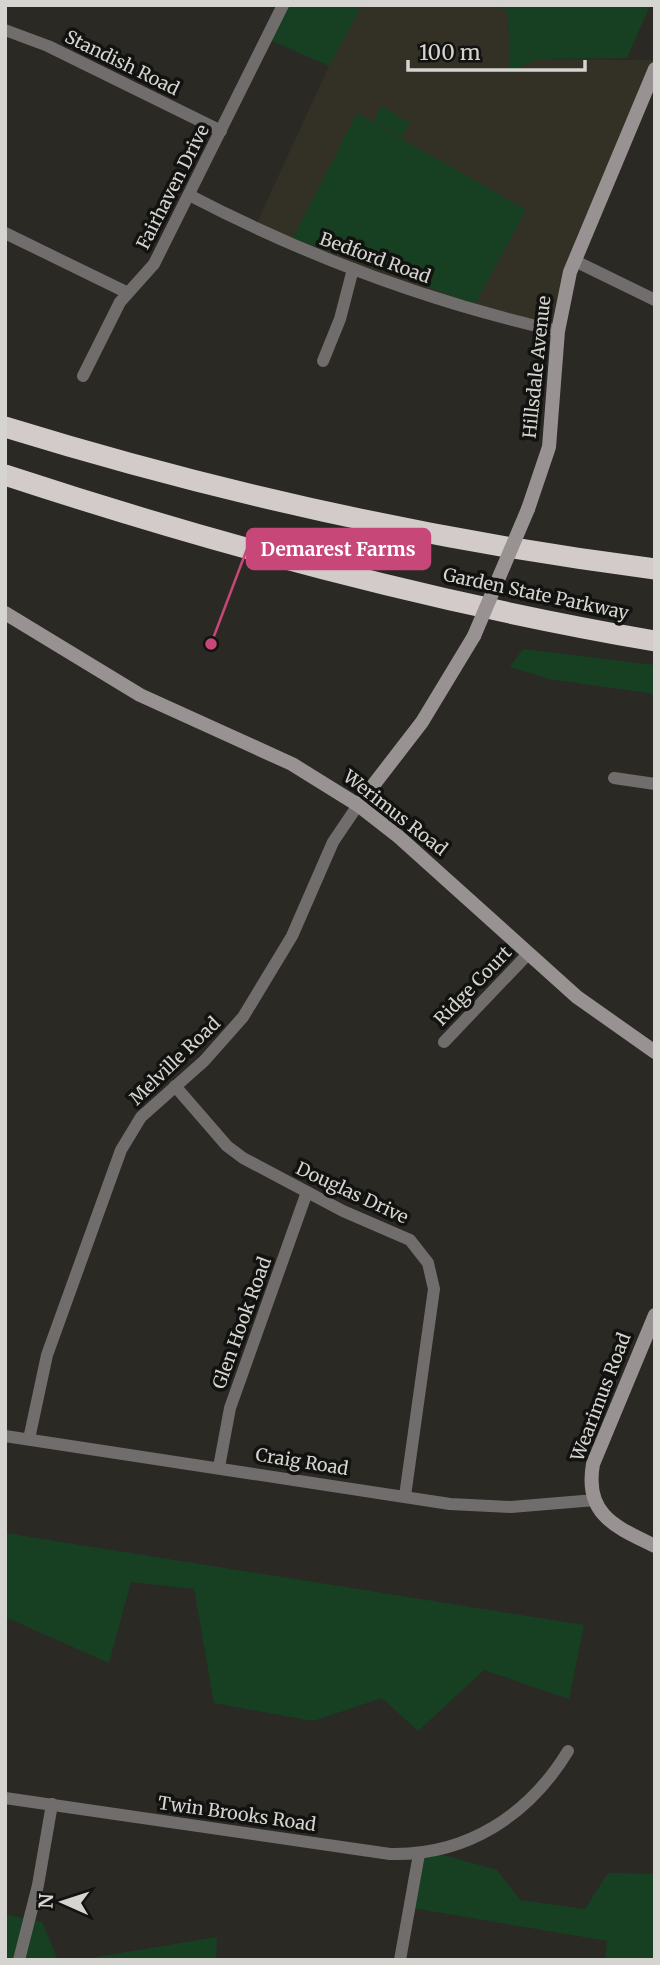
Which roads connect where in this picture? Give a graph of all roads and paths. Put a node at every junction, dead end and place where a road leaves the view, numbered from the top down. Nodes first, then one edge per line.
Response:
1 (283, 5) edge
2 (5, 30) edge
3 (655, 69) edge
4 (221, 131) junction
5 (189, 195) junction
6 (5, 233) edge
7 (575, 261) junction
8 (353, 269) junction
9 (126, 292) junction
10 (655, 300) edge
11 (558, 331) junction
12 (323, 360) dead end
13 (83, 376) dead end
14 (5, 427) edge
15 (5, 475) edge
16 (655, 569) edge
17 (5, 613) edge
18 (655, 640) edge
19 (614, 778) dead end
20 (655, 783) edge
21 (358, 805) junction
22 (528, 954) junction
23 (444, 1042) dead end
24 (655, 1052) edge
25 (175, 1086) junction
26 (307, 1192) junction
27 (655, 1315) edge
28 (5, 1436) edge
29 (29, 1439) junction
30 (219, 1467) junction
31 (405, 1496) junction
32 (595, 1500) junction
33 (655, 1546) edge
34 (568, 1751) dead end
35 (5, 1798) edge
36 (52, 1804) junction
37 (419, 1854) junction
38 (19, 1960) edge
39 (400, 1960) edge

1 - 4 street, Fairhaven Drive
2 - 4 street, Standish Road
3 - 7 street, Hillsdale Avenue
4 - 5 street, Fairhaven Drive
5 - 8 street, Bedford Road
5 - 9 street, Fairhaven Drive
6 - 9 street
7 - 10 street
7 - 11 street, Hillsdale Avenue
8 - 11 street, Bedford Road
8 - 12 street
9 - 13 street, Fairhaven Drive
11 - 21 street, Hillsdale Avenue, bridge
14 - 16 highway
15 - 18 highway, Garden State Parkway
17 - 21 street, Werimus Road
19 - 20 street
21 - 22 street, Werimus Road
21 - 25 street, Melville Road
22 - 23 street, Ridge Court
22 - 24 street, Werimus Road
25 - 26 street, Douglas Drive
25 - 29 street, Melville Road
26 - 30 street, Glen Hook Road
26 - 31 street, Douglas Drive
27 - 32 street, Wearimus Road
28 - 29 street, Craig Road
29 - 30 street, Craig Road
30 - 31 street, Craig Road
31 - 32 street, Craig Road
32 - 33 street
34 - 37 street, Twin Brooks Road
35 - 36 street, Twin Brooks Road
36 - 37 street, Twin Brooks Road
36 - 38 street
37 - 39 street

